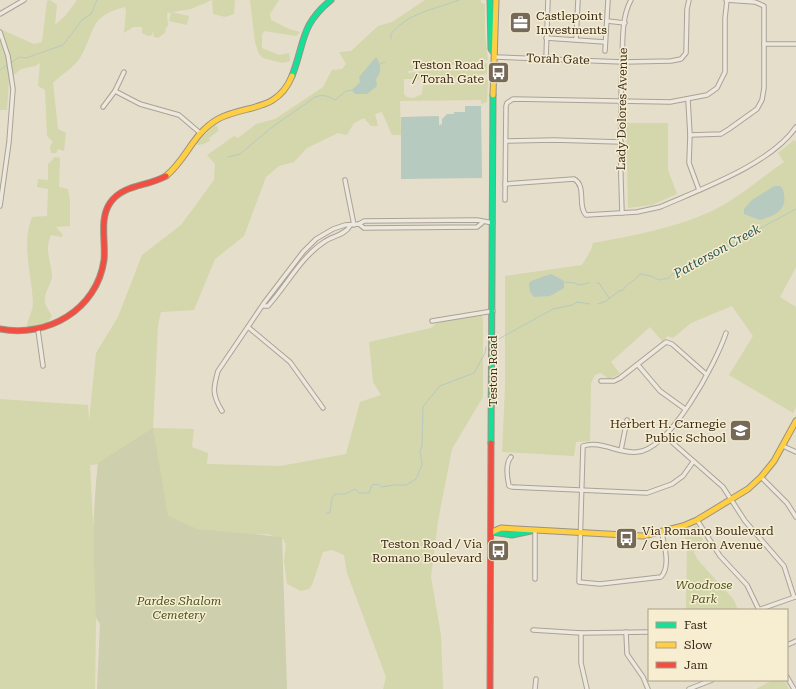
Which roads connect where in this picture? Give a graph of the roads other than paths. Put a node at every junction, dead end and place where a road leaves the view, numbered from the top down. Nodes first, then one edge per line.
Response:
1 (24, 0) edge
2 (331, 0) edge
3 (490, 0) edge
4 (496, 0) edge
5 (548, 0) edge
6 (578, 0) edge
7 (608, 0) edge
8 (627, 0) edge
9 (631, 0) edge
10 (690, 0) edge
11 (726, 0) edge
12 (629, 5) junction
13 (0, 14) edge
14 (607, 21) junction
15 (625, 23) junction
16 (0, 32) edge
17 (546, 38) junction
18 (576, 40) junction
19 (605, 42) junction
20 (764, 44) junction
21 (796, 44) edge
22 (605, 51) dead end
23 (494, 55) junction
24 (546, 59) junction
25 (622, 62) junction
26 (124, 72) dead end
27 (115, 91) junction
28 (688, 100) junction
29 (621, 101) junction
30 (103, 107) dead end
31 (796, 127) edge
32 (199, 132) junction
33 (690, 135) junction
34 (506, 141) junction
35 (620, 142) junction
36 (345, 180) dead end
37 (506, 184) junction
38 (699, 190) junction
39 (505, 200) dead end
40 (0, 206) edge
41 (622, 213) junction
42 (398, 222) junction
43 (437, 222) junction
44 (482, 223) junction
45 (493, 223) junction
46 (355, 225) junction
47 (398, 228) junction
48 (437, 228) junction
49 (303, 252) junction
50 (308, 256) junction
51 (276, 289) junction
52 (280, 293) junction
53 (264, 306) junction
54 (493, 311) junction
55 (432, 321) dead end
56 (248, 328) junction
57 (0, 329) edge
58 (38, 330) junction
59 (726, 333) dead end
60 (638, 365) junction
61 (43, 366) dead end
62 (706, 374) junction
63 (601, 380) dead end
64 (323, 408) dead end
65 (685, 410) junction
66 (222, 411) dead end
67 (626, 420) dead end
68 (796, 421) edge
69 (665, 436) junction
70 (783, 446) junction
71 (621, 450) junction
72 (796, 452) edge
73 (511, 457) dead end
74 (693, 462) junction
75 (761, 477) junction
76 (582, 490) junction
77 (731, 500) junction
78 (796, 517) edge
79 (697, 520) junction
80 (533, 531) junction
81 (492, 532) junction
82 (579, 533) junction
83 (662, 533) junction
84 (535, 579) dead end
85 (795, 597) edge
86 (758, 609) edge
87 (761, 609) edge
88 (533, 630) dead end
89 (626, 632) junction
90 (648, 632) edge
91 (581, 633) junction
92 (788, 678) edge
93 (536, 679) dead end
94 (709, 681) edge
95 (490, 689) edge
96 (535, 689) edge
97 (587, 689) edge
98 (648, 689) edge
99 (689, 689) edge
100 (794, 689) edge

1 - 13 street
2 - 32 street
3 - 23 street, Teston Road
4 - 23 street, Teston Road
5 - 17 street
6 - 18 street
7 - 14 street
8 - 12 street
9 - 12 street, Lady Dolores Avenue
10 - 25 street, Torah Gate
11 - 20 street
11 - 28 street
12 - 15 street, Lady Dolores Avenue
14 - 15 street
14 - 19 street
15 - 25 street, Lady Dolores Avenue
16 - 40 street
17 - 18 street
17 - 24 street
18 - 19 street
19 - 22 street
20 - 21 street
20 - 33 street
23 - 24 street, Torah Gate
23 - 45 street, Teston Road
24 - 25 street, Torah Gate
25 - 29 street, Lady Dolores Avenue
26 - 27 street
27 - 30 street
27 - 32 street
28 - 29 street
28 - 33 street
29 - 34 street
29 - 35 street, Lady Dolores Avenue
31 - 38 street
32 - 58 street
33 - 38 street
34 - 35 street
34 - 37 street
35 - 41 street, Lady Dolores Avenue
36 - 46 street
37 - 39 street
37 - 41 street
38 - 41 street
42 - 43 street
42 - 46 street
42 - 47 street
43 - 44 street
43 - 48 street
44 - 45 street
44 - 48 street
45 - 54 street, Teston Road
46 - 47 street
46 - 49 street
46 - 50 street
47 - 48 street
49 - 50 street
49 - 51 street
50 - 52 street
51 - 52 street
51 - 53 street
52 - 53 street
53 - 56 street
54 - 55 street
54 - 81 street, Teston Road
56 - 64 street
56 - 66 street
57 - 58 street
58 - 61 street
59 - 62 street
60 - 62 street
60 - 63 street
60 - 65 street
62 - 65 street
65 - 69 street
67 - 71 street
68 - 70 street
69 - 71 street
69 - 74 street
70 - 72 street
70 - 75 street
71 - 76 street
73 - 76 street
74 - 76 street
74 - 77 street
75 - 77 street
75 - 78 street
76 - 82 street
77 - 79 street
77 - 85 street
79 - 83 street
79 - 86 street
80 - 81 street
80 - 82 street
80 - 84 street
81 - 95 street, Teston Road
82 - 83 street
82 - 83 street
85 - 87 street
88 - 91 street
89 - 90 street
89 - 91 street
89 - 98 street
91 - 97 street
92 - 100 street
93 - 96 street
94 - 99 street

